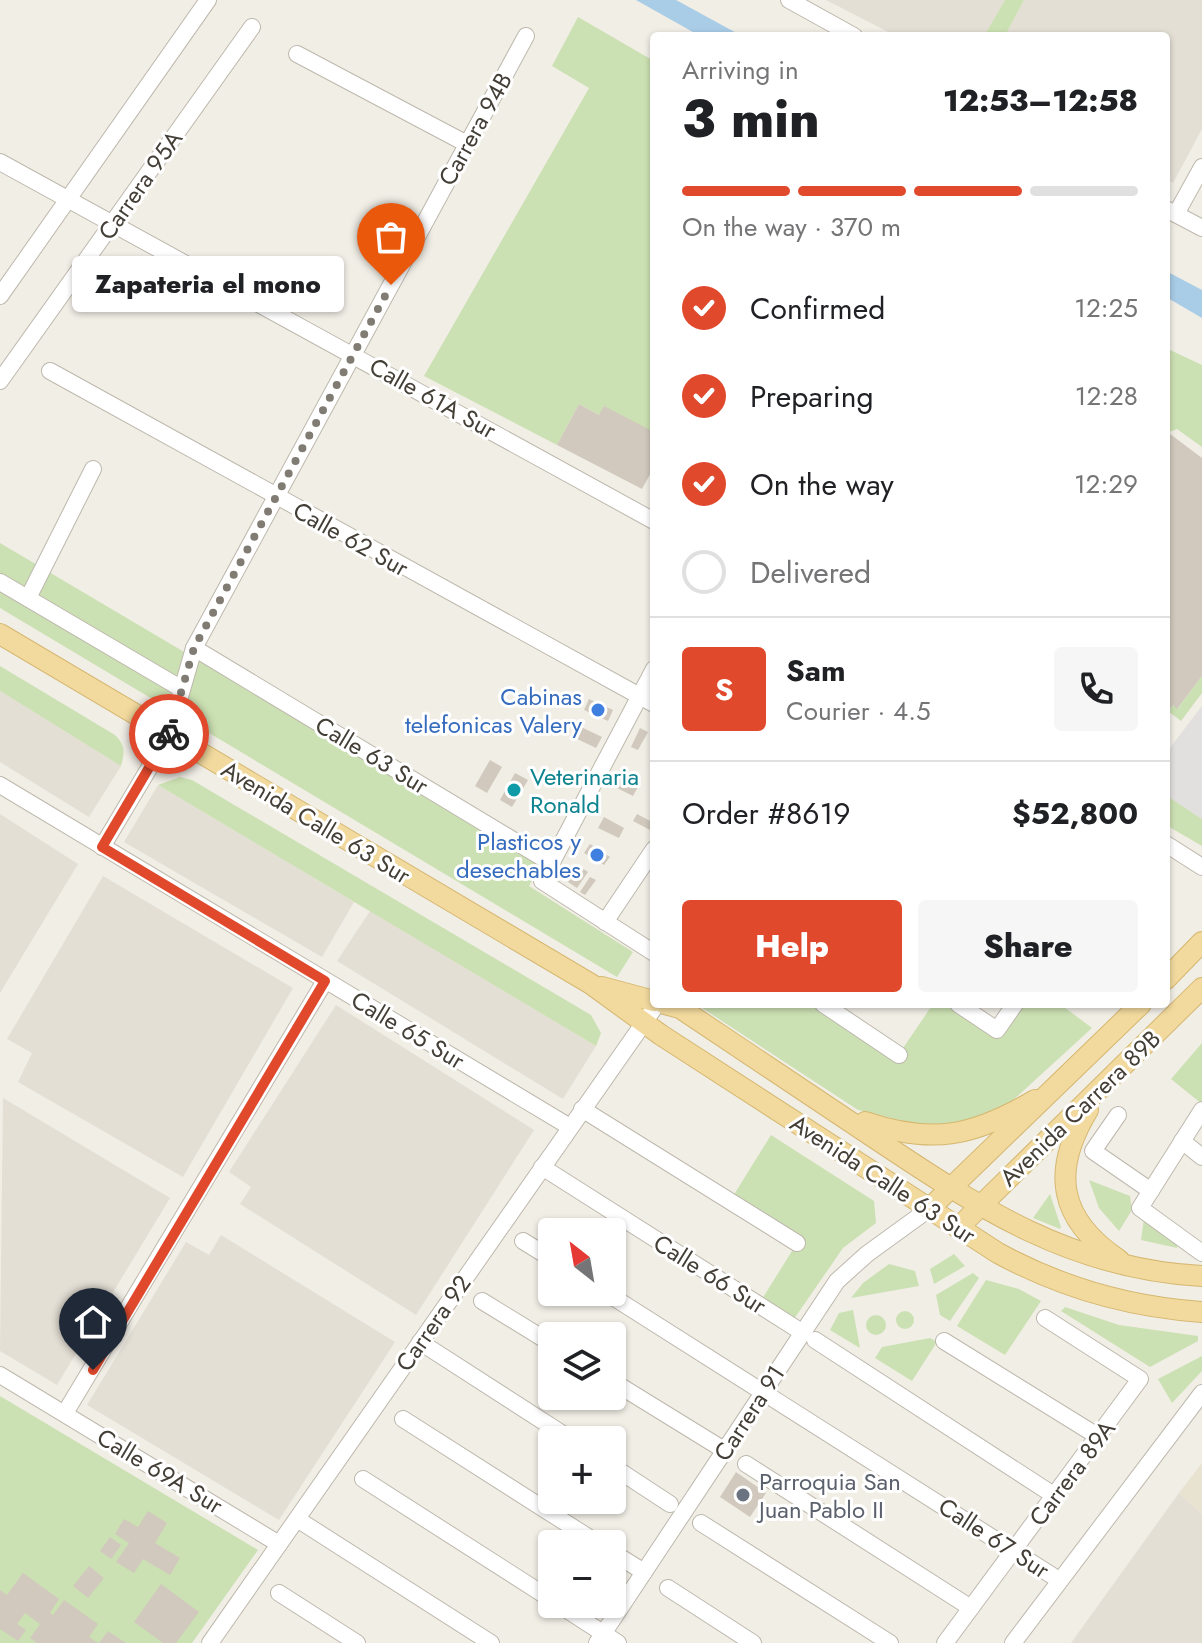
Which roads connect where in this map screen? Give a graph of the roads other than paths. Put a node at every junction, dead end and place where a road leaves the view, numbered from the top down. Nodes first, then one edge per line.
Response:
1 (208, 0) edge
2 (789, 0) edge
3 (252, 27) dead end
4 (847, 32) edge
5 (526, 36) dead end
6 (297, 54) dead end
7 (467, 144) junction
8 (0, 162) edge
9 (1202, 167) edge
10 (67, 199) junction
11 (1171, 212) edge
12 (112, 223) junction
13 (1202, 228) edge
14 (0, 296) edge
15 (353, 354) junction
16 (50, 371) dead end
17 (0, 381) edge
18 (93, 469) dead end
19 (275, 498) junction
20 (650, 519) edge
21 (0, 582) edge
22 (28, 598) junction
23 (0, 634) edge
24 (194, 648) junction
25 (182, 689) junction
26 (647, 700) edge
27 (169, 735) junction
28 (0, 785) edge
29 (102, 847) junction
30 (1170, 847) edge
31 (650, 855) edge
32 (551, 863) junction
33 (1202, 867) edge
34 (605, 922) junction
35 (1202, 942) edge
36 (650, 950) edge
37 (1170, 975) edge
38 (325, 981) junction
39 (591, 984) junction
40 (1202, 988) edge
41 (650, 1000) edge
42 (652, 1008) edge
43 (680, 1008) edge
44 (829, 1008) edge
45 (964, 1008) edge
46 (1012, 1008) edge
47 (1137, 1008) edge
48 (643, 1022) junction
49 (899, 1055) dead end
50 (1061, 1085) junction
51 (1101, 1089) junction
52 (582, 1109) junction
53 (1202, 1110) edge
54 (838, 1113) junction
55 (1118, 1115) dead end
56 (570, 1127) junction
57 (1182, 1141) junction
58 (1202, 1157) edge
59 (542, 1167) junction
60 (951, 1189) junction
61 (1151, 1191) junction
62 (981, 1206) junction
63 (929, 1209) junction
64 (958, 1228) junction
65 (523, 1241) dead end
66 (797, 1243) dead end
67 (538, 1250) edge
68 (1202, 1253) edge
69 (1133, 1268) junction
70 (1202, 1276) edge
71 (482, 1301) dead end
72 (626, 1305) edge
73 (1202, 1312) edge
74 (1045, 1318) dead end
75 (797, 1329) dead end
76 (538, 1335) edge
77 (815, 1340) dead end
78 (944, 1341) dead end
79 (420, 1342) junction
80 (0, 1375) edge
81 (626, 1390) edge
82 (763, 1390) junction
83 (1202, 1393) edge
84 (65, 1413) junction
85 (403, 1419) dead end
86 (550, 1426) edge
87 (1099, 1437) junction
88 (724, 1450) junction
89 (746, 1464) dead end
90 (626, 1475) edge
91 (363, 1479) dead end
92 (1055, 1496) junction
93 (670, 1504) dead end
94 (297, 1519) junction
95 (701, 1523) dead end
96 (577, 1530) edge
97 (279, 1544) junction
98 (1014, 1550) junction
99 (626, 1561) edge
100 (644, 1572) junction
101 (1059, 1580) junction
102 (668, 1588) dead end
103 (538, 1591) edge
104 (279, 1593) dead end
105 (971, 1608) junction
106 (575, 1618) edge
107 (600, 1638) edge
108 (210, 1643) edge
109 (357, 1643) edge
110 (491, 1643) edge
111 (618, 1643) edge
112 (753, 1643) edge
113 (890, 1643) edge
114 (945, 1643) edge
115 (1013, 1643) edge

1 - 10 street, Carrera 95A
2 - 4 street
3 - 12 street, Carrera 95A
5 - 7 street, Carrera 94B
6 - 7 street
7 - 15 street, Carrera 94B
8 - 10 street, Calle 61A Sur
9 - 11 street
10 - 12 street, Calle 61A Sur
10 - 14 street, Carrera 95A
11 - 13 street
12 - 15 street, Calle 61A Sur
12 - 17 street, Carrera 95A
15 - 19 street, Carrera 94B
15 - 20 street, Calle 61A Sur
16 - 19 street, Calle 62 Sur
18 - 22 street
19 - 24 street, Carrera 94B
19 - 26 street, Calle 62 Sur
21 - 22 street
22 - 25 street
23 - 27 main road, Avenida Calle 63 Sur
24 - 25 street, Carrera 94B
24 - 32 street, Calle 63 Sur
25 - 27 street, Carrera 94B
26 - 32 street
27 - 29 street, Carrera 94B
27 - 39 main road, Avenida Calle 63 Sur
28 - 29 street, Calle 65 Sur
29 - 38 street, Calle 65 Sur
30 - 33 street
31 - 34 street
32 - 34 street
34 - 36 street
35 - 37 main road
38 - 56 street, Calle 65 Sur
38 - 84 street
39 - 41 main road, Avenida Calle 63 Sur
39 - 48 main road, Avenida Calle 63 Sur
40 - 51 main road, Avenida Carrera 89B
42 - 48 street, Carrera 92
43 - 54 main road, Avenida Calle 63 Sur
44 - 49 street
45 - 46 street
47 - 50 main road, Avenida Carrera 89B
48 - 52 street, Carrera 92
48 - 63 main road, Avenida Calle 63 Sur
50 - 54 main road
50 - 60 main road, Avenida Carrera 89B
51 - 62 main road, Avenida Carrera 89B
51 - 69 main road
52 - 56 street, Carrera 92
52 - 66 street
53 - 57 street
54 - 60 main road, Avenida Calle 63 Sur
55 - 61 street
56 - 59 street, Carrera 92
57 - 58 street
57 - 61 street
59 - 75 street, Calle 66 Sur
59 - 79 street, Carrera 92
60 - 62 main road, Avenida Calle 63 Sur
60 - 63 main road, Avenida Carrera 89B
61 - 68 street
62 - 64 main road, Avenida Carrera 89B
62 - 69 main road, Avenida Calle 63 Sur
63 - 64 main road, Avenida Calle 63 Sur
63 - 82 street, Carrera 91
64 - 73 main road, Avenida Calle 63 Sur
65 - 67 street
69 - 70 main road, Avenida Calle 63 Sur
71 - 76 street
72 - 82 street, Calle 67 Sur
74 - 87 street, Carrera 89A
77 - 92 street
78 - 87 street
79 - 86 street
79 - 94 street, Carrera 92
80 - 84 street, Calle 69A Sur
81 - 88 street
82 - 88 street, Carrera 91
82 - 98 street, Calle 67 Sur
83 - 101 street
84 - 97 street, Calle 69A Sur
85 - 96 street
87 - 92 street, Carrera 89A
88 - 100 street, Carrera 91
89 - 105 street
90 - 93 street
91 - 103 street
92 - 98 street, Carrera 89A
94 - 97 street, Carrera 92
94 - 110 street
95 - 113 street
97 - 108 street, Carrera 92
98 - 101 street, Calle 67 Sur
98 - 105 street, Carrera 89A
99 - 100 street
100 - 107 street, Carrera 91
101 - 115 street
102 - 112 street
104 - 109 street
105 - 114 street, Carrera 89A
106 - 107 street
107 - 111 street

